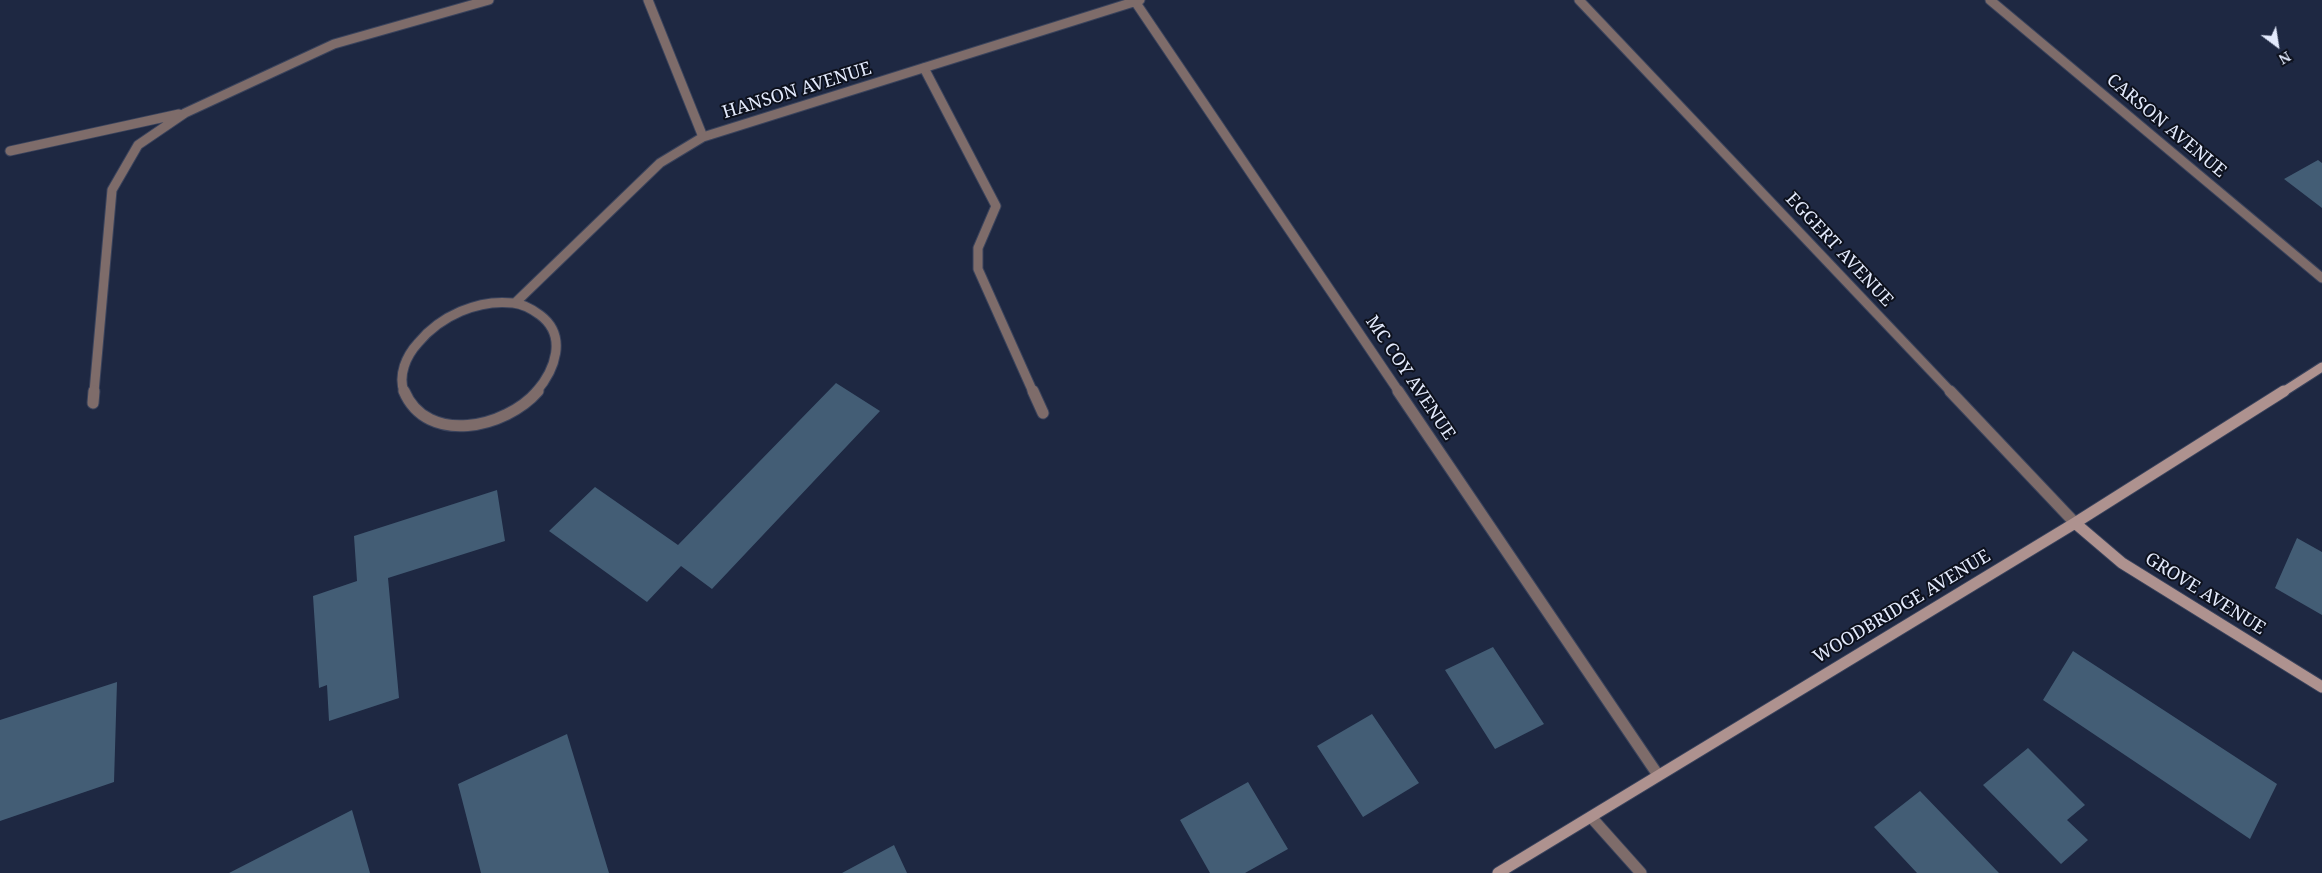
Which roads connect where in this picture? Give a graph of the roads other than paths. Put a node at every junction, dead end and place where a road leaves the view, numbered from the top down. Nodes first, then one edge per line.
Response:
1 (489, 0) edge
2 (648, 0) edge
3 (1579, 0) edge
4 (1990, 0) edge
5 (1137, 1) edge
6 (924, 68) junction
7 (185, 113) junction
8 (703, 137) junction
9 (10, 151) dead end
10 (2322, 278) edge
11 (515, 303) junction
12 (2322, 367) edge
13 (93, 403) dead end
14 (1043, 413) dead end
15 (2075, 523) junction
16 (2322, 687) edge
17 (1658, 774) junction
18 (1591, 817) junction
19 (1498, 873) edge
20 (1641, 873) edge

1 - 7 street
2 - 8 street
3 - 15 street, EGGERT AVENUE
4 - 10 street, CARSON AVENUE
5 - 6 street, HANSON AVENUE
5 - 17 street, MC COY AVENUE
6 - 8 street, HANSON AVENUE
6 - 14 street
7 - 9 street
7 - 13 street
8 - 11 street, HANSON AVENUE
11 - 11 street
12 - 15 street, WOODBRIDGE AVENUE
15 - 16 street, GROVE AVENUE
15 - 17 street, WOODBRIDGE AVENUE
17 - 18 street, WOODBRIDGE AVENUE
18 - 19 street, WOODBRIDGE AVENUE
18 - 20 street

